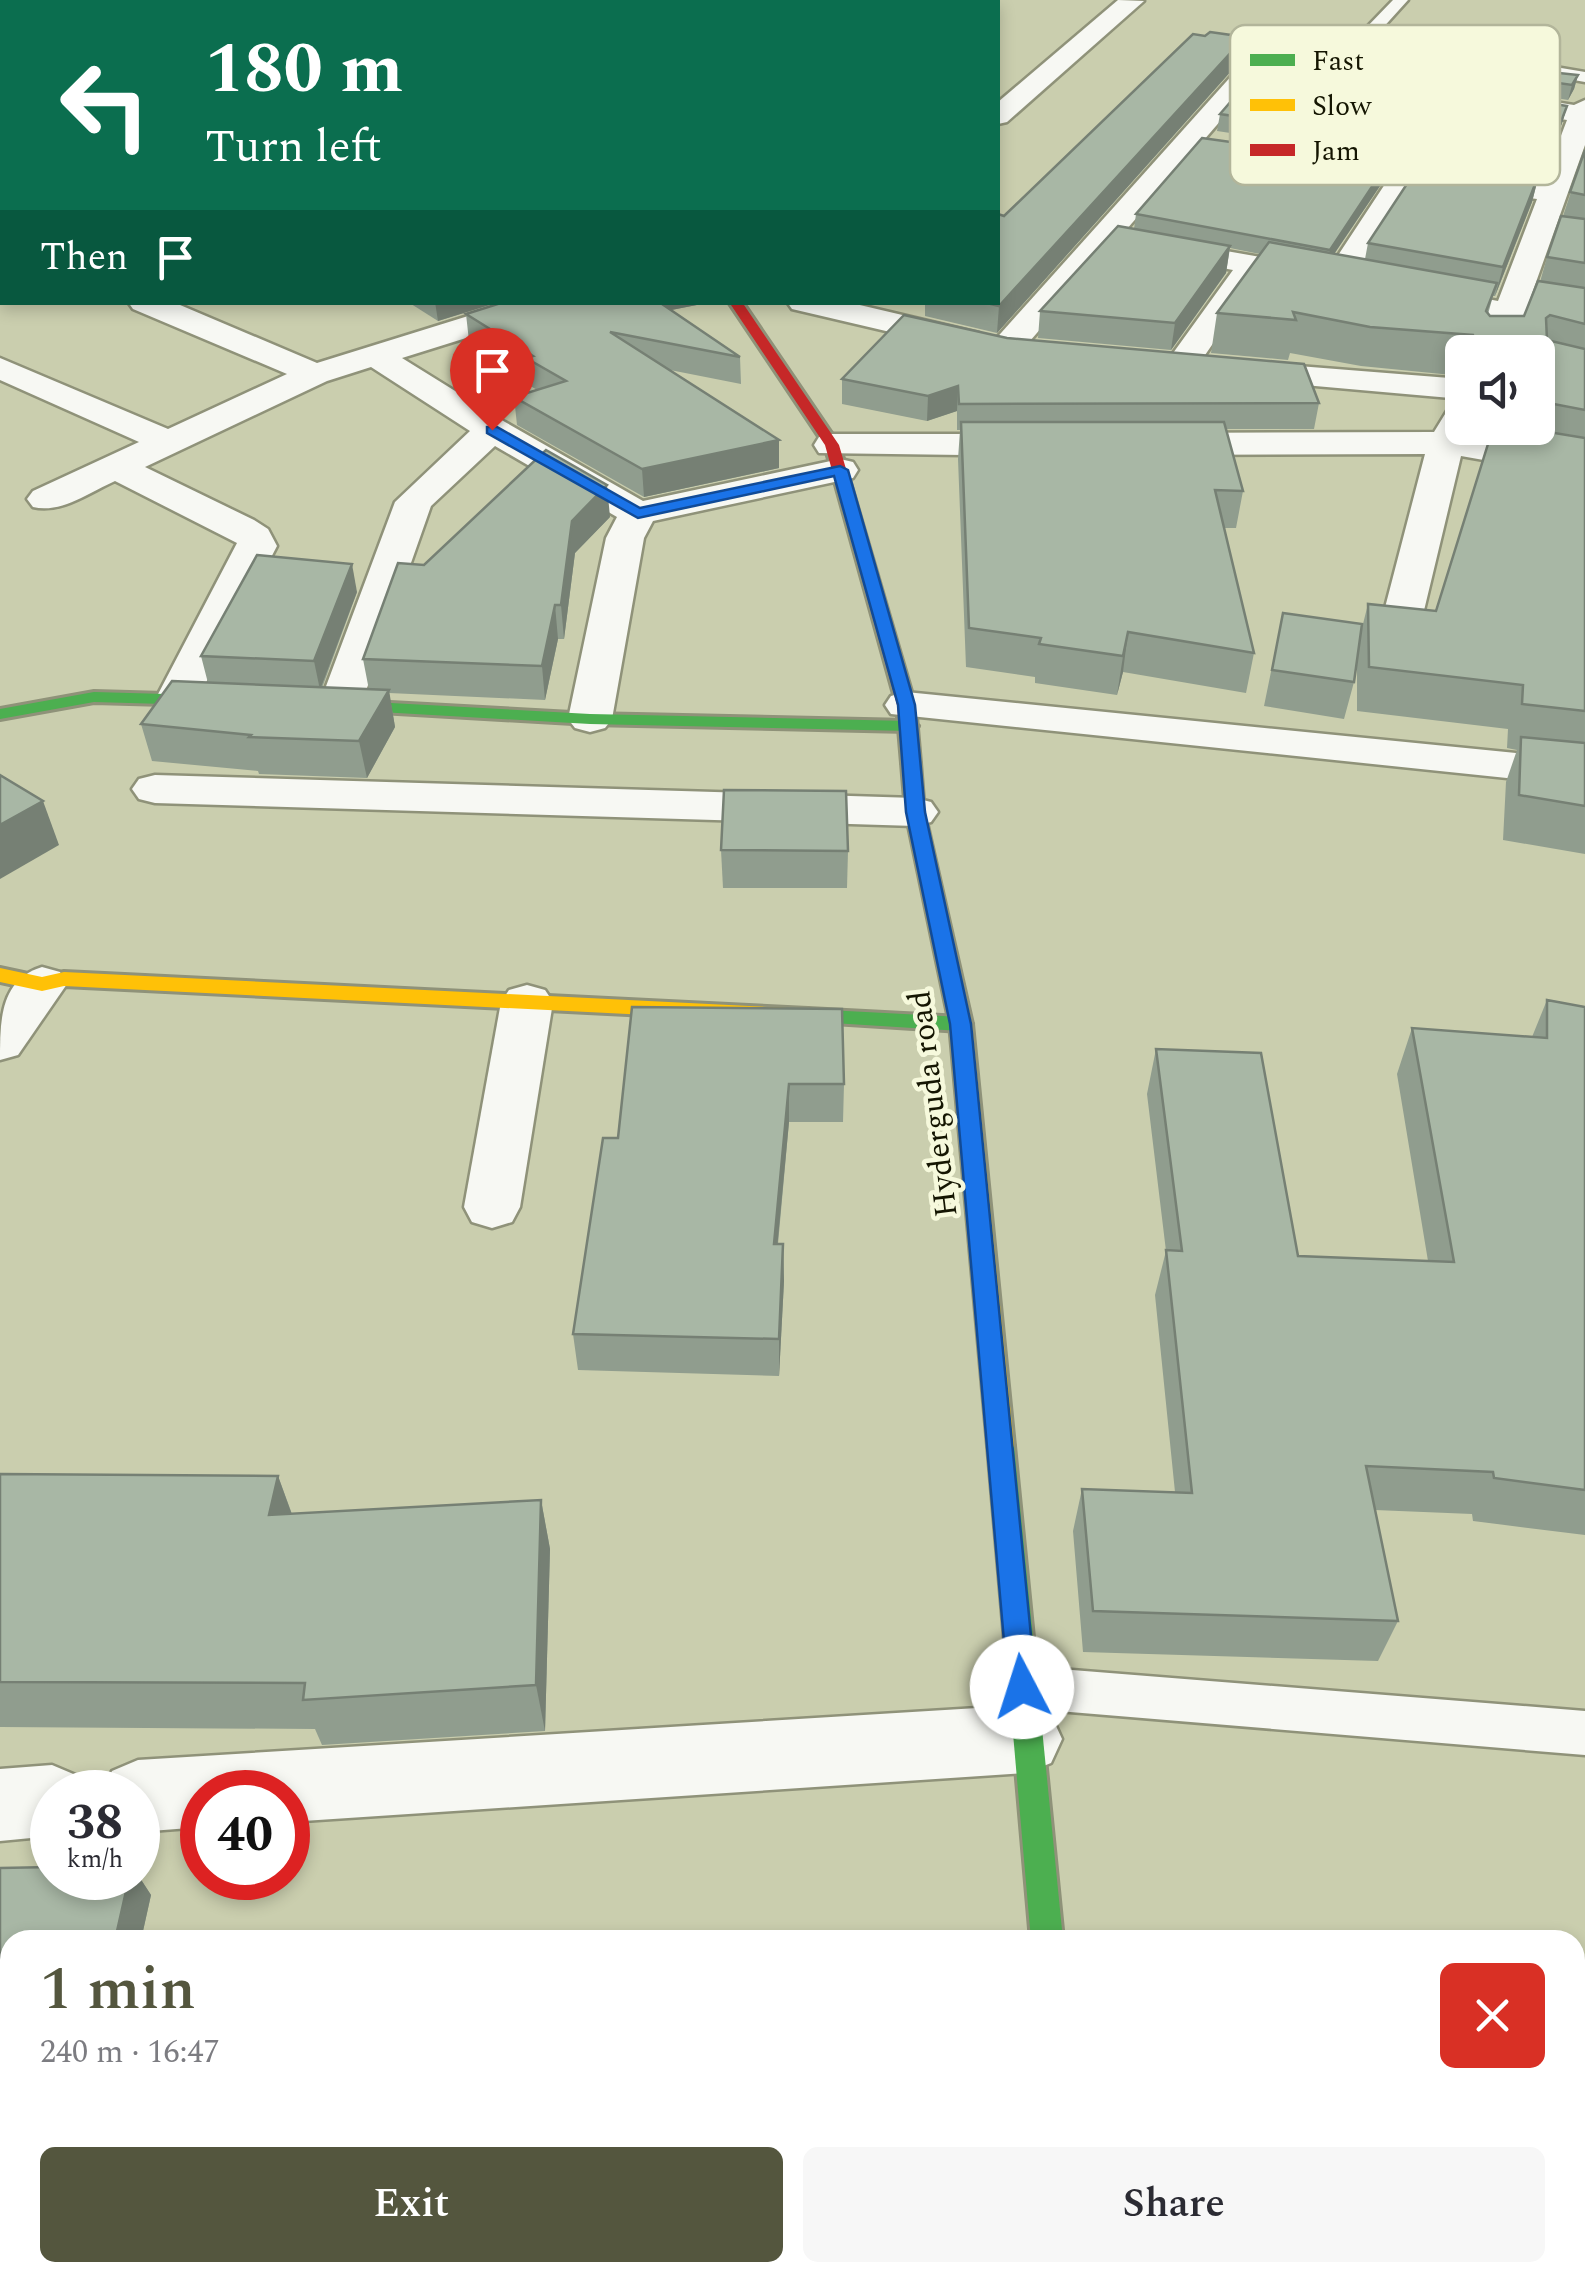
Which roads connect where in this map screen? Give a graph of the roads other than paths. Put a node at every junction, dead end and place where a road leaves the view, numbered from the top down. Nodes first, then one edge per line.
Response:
1 (1401, 0) edge
2 (1132, 2) edge
3 (1377, 25) edge
4 (1230, 97) edge
5 (1000, 114) edge
6 (1581, 126) edge
7 (1193, 140) junction
8 (1230, 146) edge
9 (1398, 185) edge
10 (1522, 185) edge
11 (1566, 190) edge
12 (1106, 238) junction
13 (1537, 238) junction
14 (1569, 244) edge
15 (1252, 265) junction
16 (1337, 279) junction
17 (151, 305) edge
18 (540, 305) edge
19 (737, 305) edge
20 (816, 305) edge
21 (1509, 308) junction
22 (428, 309) dead end
23 (1548, 310) edge
24 (478, 327) junction
25 (1500, 335) edge
26 (1005, 349) junction
27 (1044, 353) edge
28 (375, 356) junction
29 (1141, 363) edge
30 (1180, 367) junction
31 (0, 368) edge
32 (315, 374) junction
33 (1445, 388) edge
34 (1445, 428) edge
35 (492, 430) junction
36 (170, 442) junction
37 (1070, 444) edge
38 (1129, 444) edge
39 (1449, 445) edge
40 (1511, 445) edge
41 (836, 458) junction
42 (116, 467) junction
43 (1585, 467) edge
44 (46, 500) dead end
45 (638, 514) junction
46 (1401, 623) edge
47 (176, 698) junction
48 (340, 705) junction
49 (0, 714) edge
50 (908, 716) junction
51 (590, 719) junction
52 (1585, 773) edge
53 (155, 789) dead end
54 (915, 812) junction
55 (21, 979) edge
56 (526, 1002) junction
57 (960, 1024) junction
58 (0, 1042) edge
59 (492, 1207) dead end
60 (1024, 1713) junction
61 (1585, 1733) edge
62 (160, 1794) edge
63 (30, 1803) edge
64 (0, 1805) edge
65 (1046, 1930) edge

1 - 3 lane
2 - 5 street
4 - 7 street
6 - 11 street
7 - 8 street
7 - 12 street
9 - 16 street
10 - 11 street
11 - 13 street
12 - 15 street
12 - 26 street
13 - 14 street
13 - 21 street
15 - 16 street
15 - 30 street
16 - 21 street
17 - 32 street
18 - 24 street
19 - 41 street, Hyderguda road
20 - 26 street
21 - 23 street
21 - 25 street
22 - 24 street
24 - 28 street
26 - 27 street
28 - 32 street
28 - 35 street
29 - 30 street
30 - 33 street
31 - 36 street
32 - 36 street
34 - 38 street
35 - 45 street
35 - 48 street
36 - 42 street
37 - 41 street
39 - 46 street
40 - 43 street
41 - 45 street
41 - 50 street, Hyderguda road
42 - 44 street
42 - 47 street
45 - 51 street
47 - 48 street
47 - 49 street
48 - 51 street
50 - 51 street
50 - 52 street
50 - 54 street, Hyderguda road
53 - 54 street
54 - 57 street, Hyderguda road
55 - 56 street
55 - 58 street
56 - 57 street
56 - 59 street
57 - 60 street, Hyderguda road
60 - 61 lane
60 - 62 street
60 - 65 street, Hyderguda road
63 - 64 street

